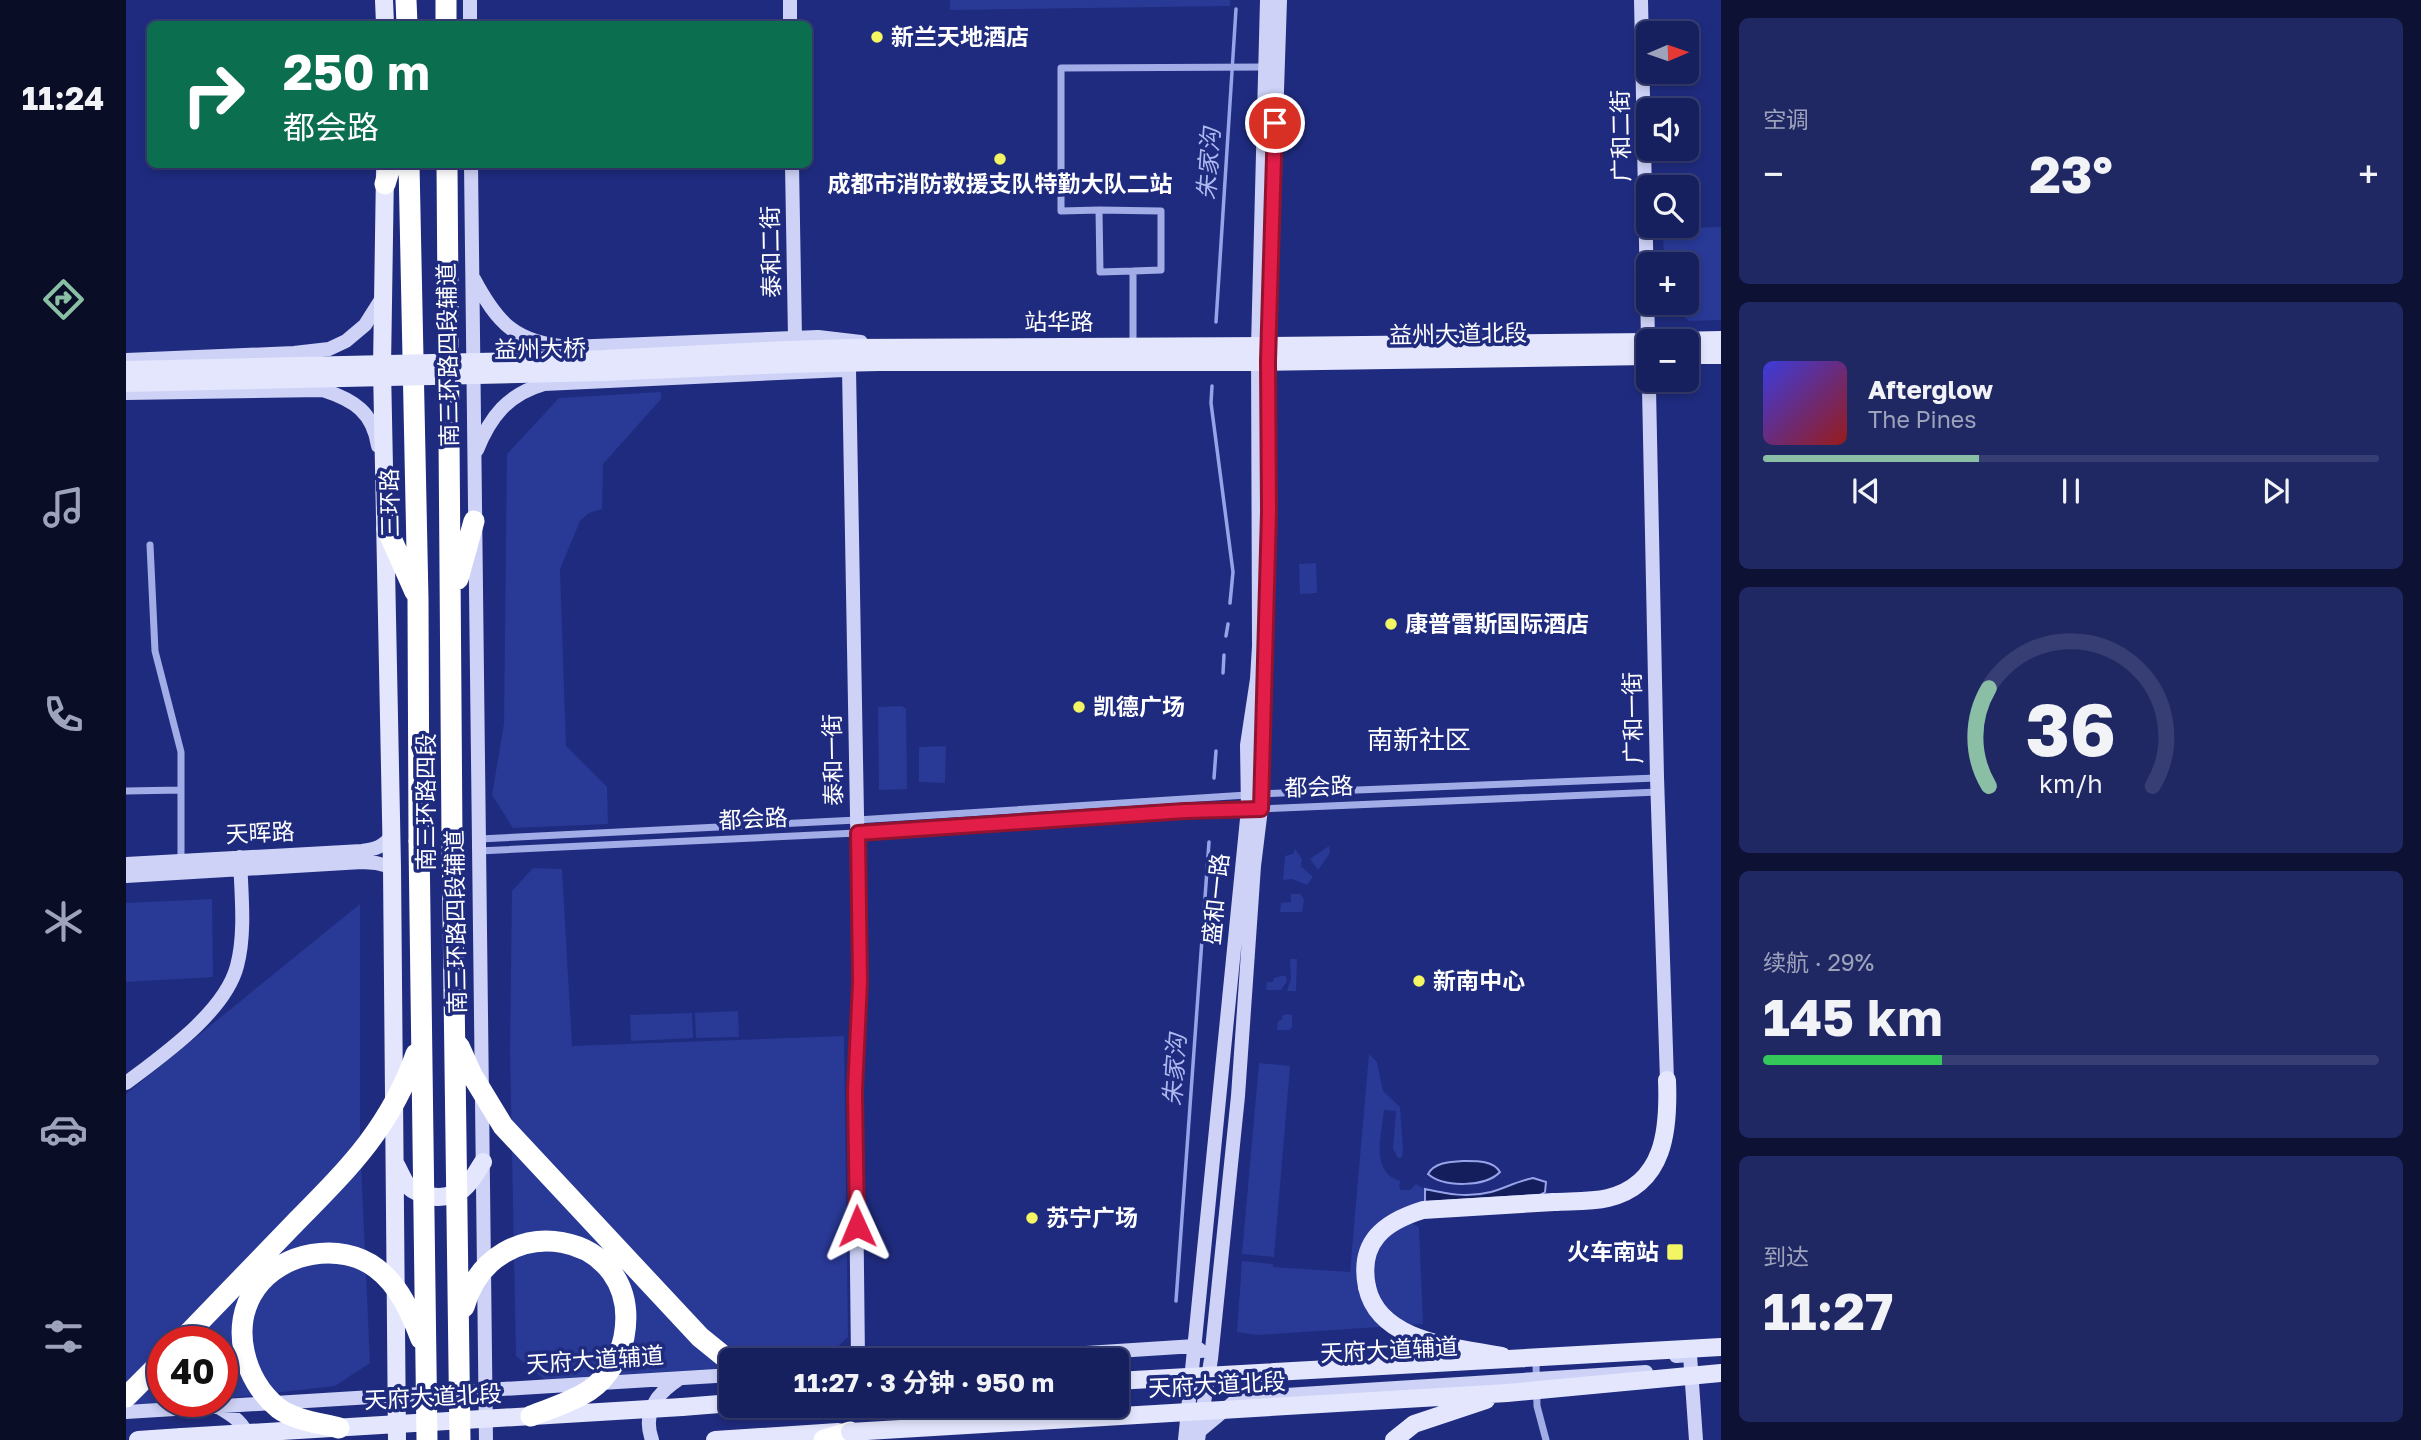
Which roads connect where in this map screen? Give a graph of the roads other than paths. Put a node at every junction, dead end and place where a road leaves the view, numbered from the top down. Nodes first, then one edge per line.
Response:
1 (378, 0) edge
2 (384, 0) edge
3 (406, 0) edge
4 (446, 0) edge
5 (470, 0) edge
6 (790, 0) edge
7 (1267, 0) edge
8 (1280, 0) edge
9 (1641, 0) edge
10 (382, 21) edge
11 (383, 21) edge
12 (407, 21) edge
13 (446, 21) edge
14 (470, 21) edge
15 (790, 21) edge
16 (1265, 67) junction
17 (409, 168) edge
18 (447, 168) edge
19 (471, 168) edge
20 (792, 168) edge
21 (387, 171) edge
22 (1099, 211) junction
23 (1133, 271) junction
24 (472, 275) junction
25 (385, 294) junction
26 (1648, 329) edge
27 (1699, 340) edge
28 (1721, 340) edge
29 (550, 346) junction
30 (1133, 347) junction
31 (1636, 349) edge
32 (790, 351) junction
33 (1263, 354) junction
34 (879, 355) junction
35 (1699, 355) edge
36 (1721, 355) edge
37 (126, 360) edge
38 (849, 369) junction
39 (126, 370) edge
40 (126, 383) edge
41 (544, 384) junction
42 (1649, 392) edge
43 (126, 393) edge
44 (474, 458) junction
45 (474, 521) junction
46 (387, 529) junction
47 (150, 545) dead end
48 (418, 600) junction
49 (452, 601) junction
50 (1657, 785) junction
51 (181, 790) junction
52 (126, 791) edge
53 (1255, 802) junction
54 (857, 826) junction
55 (391, 835) junction
56 (419, 841) joint
57 (480, 845) junction
58 (181, 860) junction
59 (240, 863) junction
60 (126, 864) edge
61 (392, 867) junction
62 (126, 876) edge
63 (455, 1036) junction
64 (422, 1039) junction
65 (1667, 1080) joint
66 (126, 1083) edge
67 (395, 1162) junction
68 (483, 1162) junction
69 (458, 1325) junction
70 (195, 1326) edge
71 (1195, 1346) junction
72 (1721, 1347) edge
73 (858, 1348) edge
74 (426, 1350) junction
75 (1129, 1350) edge
76 (719, 1352) edge
77 (1509, 1358) junction
78 (1211, 1359) junction
79 (1536, 1372) junction
80 (1721, 1373) edge
81 (147, 1376) edge
82 (719, 1376) edge
83 (680, 1378) junction
84 (1129, 1380) edge
85 (486, 1390) junction
86 (1507, 1392) junction
87 (397, 1395) junction
88 (126, 1396) edge
89 (238, 1405) edge
90 (719, 1405) edge
91 (147, 1411) edge
92 (126, 1412) edge
93 (531, 1416) junction
94 (234, 1417) edge
95 (339, 1427) junction
96 (850, 1432) junction
97 (486, 1433) edge
98 (1192, 1438) edge
99 (427, 1439) edge
100 (138, 1440) edge
101 (249, 1440) edge
102 (397, 1440) edge
103 (460, 1440) edge
104 (652, 1440) edge
105 (715, 1440) edge
106 (824, 1440) edge
107 (1394, 1440) edge
108 (1545, 1440) edge
109 (1696, 1440) edge

1 - 10 street
2 - 11 main road
3 - 12 highway
4 - 13 highway
5 - 14 street
6 - 15 street
7 - 16 street
8 - 33 street
9 - 26 street, 广和二街
16 - 22 street
16 - 33 street
17 - 48 highway, 三环路
18 - 49 highway, 南三环路四段
19 - 24 street, 南三环路四段辅道
20 - 32 street, 泰和二街
21 - 25 main road
22 - 23 street
22 - 23 street
23 - 30 street
24 - 29 street
24 - 44 street, 南三环路四段辅道
25 - 37 street
25 - 46 main road
27 - 28 main road
29 - 32 street
29 - 41 street
30 - 33 main road, 站华路
30 - 34 main road, 站华路
31 - 33 main road, 益州大道北段
32 - 34 main road
32 - 34 main road, 站华路
32 - 34 street
32 - 39 main road, 益州大桥, bridge
32 - 40 main road, 益州大桥, bridge
33 - 34 main road, 站华路
33 - 53 street, 盛和一路
34 - 38 street
35 - 36 main road
38 - 41 street
38 - 54 street, 泰和一街
41 - 44 street
42 - 50 street, 广和一街
43 - 46 street
44 - 45 street, 南三环路四段辅道
45 - 49 highway
45 - 57 street, 南三环路四段辅道
46 - 48 highway
46 - 55 main road
47 - 51 street
48 - 56 highway, 三环路
49 - 63 highway, 南三环路四段, bridge
50 - 53 street, 都会路
50 - 53 street, 都会路
50 - 65 street, 广和一街
51 - 52 street
51 - 58 street
53 - 54 street, 都会路
53 - 54 street, 都会路
53 - 71 street, 盛和一路
53 - 78 street, 盛和一路
54 - 57 street, 都会路
54 - 57 street, 都会路
54 - 73 street, 泰和一街
55 - 59 street, 天晖路
55 - 61 main road
56 - 64 highway, 南三环路四段, bridge
57 - 68 street, 南三环路四段辅道
58 - 59 street, 天晖路
58 - 60 street, 天晖路
59 - 61 street, 天晖路
59 - 62 street, 天晖路
59 - 66 street
61 - 67 main road
63 - 69 highway, 南三环路四段, bridge
63 - 76 highway, bridge
64 - 70 highway, bridge
64 - 74 highway, 南三环路四段, bridge
65 - 77 main road, bridge
67 - 68 main road
67 - 87 main road
68 - 85 street, 南三环路四段辅道
69 - 93 highway, bridge
69 - 103 highway, 南三环路四段, bridge
71 - 75 street
71 - 78 street, 天府大道辅道
71 - 98 street, 盛和一路
72 - 77 main road, 天府大道北段, bridge
74 - 95 highway, bridge
74 - 99 highway, 南三环路四段, bridge
77 - 84 main road, 天府大道北段, bridge
78 - 79 street, 天府大道辅道
78 - 98 street, 盛和一路
79 - 98 street, 天府大道辅道
79 - 108 street
79 - 109 street, 天府大道辅道
80 - 86 main road, 天府大道北段, bridge
81 - 88 highway
82 - 83 street, 天府大道辅道
83 - 85 street, 天府大道辅道
83 - 104 street
85 - 87 street, 天府大道辅道
85 - 97 street, 南三环路四段辅道
86 - 96 main road, 天府大道北段, bridge
86 - 107 main road, bridge
87 - 89 street, 天府大道辅道
87 - 102 main road
90 - 93 main road, 天府大道北段, bridge
91 - 92 street, 天府大道辅道
93 - 95 main road, 天府大道北段, bridge
94 - 101 street
95 - 100 main road, 天府大道北段, bridge
96 - 105 main road, 天府大道北段
96 - 106 highway

